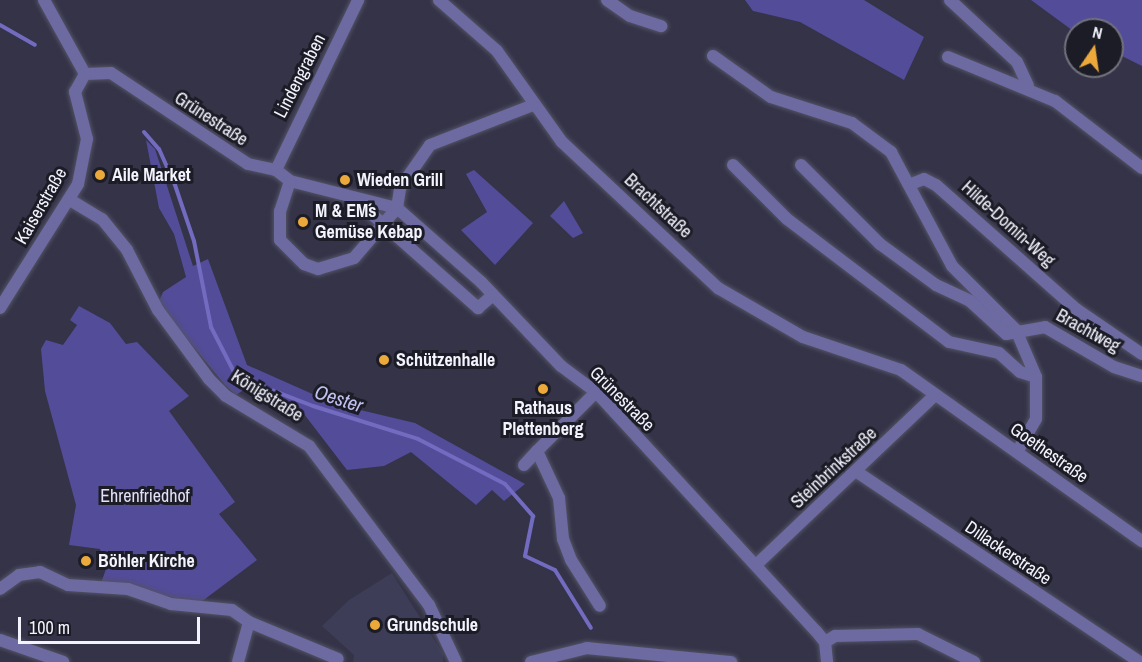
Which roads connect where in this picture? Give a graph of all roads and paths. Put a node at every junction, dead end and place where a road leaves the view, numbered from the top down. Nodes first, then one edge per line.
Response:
1 (44, 0) edge
2 (358, 0) edge
3 (439, 0) edge
4 (606, 0) edge
5 (950, 0) edge
6 (661, 26) dead end
7 (713, 56) dead end
8 (948, 57) dead end
9 (85, 74) junction
10 (1028, 86) junction
11 (533, 105) junction
12 (733, 165) dead end
13 (801, 165) dead end
14 (1142, 168) edge
15 (276, 170) junction
16 (290, 181) junction
17 (911, 184) junction
18 (70, 200) junction
19 (356, 200) junction
20 (397, 208) junction
21 (384, 223) junction
22 (493, 295) junction
23 (0, 308) edge
24 (1076, 309) joint
25 (1016, 330) junction
26 (1142, 354) edge
27 (1142, 376) edge
28 (1036, 377) junction
29 (596, 392) junction
30 (935, 395) junction
31 (537, 451) junction
32 (1017, 452) junction
33 (524, 465) dead end
34 (857, 472) junction
35 (1142, 541) edge
36 (756, 565) junction
37 (0, 590) edge
38 (600, 606) dead end
39 (249, 622) junction
40 (0, 640) edge
41 (825, 642) junction
42 (338, 659) dead end
43 (54, 661) edge
44 (238, 662) edge
45 (456, 662) edge
46 (531, 662) edge
47 (731, 662) edge
48 (826, 662) edge
49 (974, 662) edge
50 (1140, 662) edge

1 - 9 street
2 - 15 street, Lindengraben
3 - 11 street, Brachtstraße
4 - 6 street
5 - 10 street
7 - 17 street
8 - 10 street
9 - 15 street, Grünestraße
9 - 18 street, Kaiserstraße
10 - 14 street
11 - 20 street
11 - 30 street, Brachtstraße
12 - 28 street
13 - 25 street
15 - 16 street, Grünestraße
16 - 19 street, Grünestraße
16 - 21 street
17 - 24 street, Hilde-Domin-Weg
17 - 25 street
18 - 23 street, Kaiserstraße
18 - 45 street, Königstraße
19 - 20 street, Grünestraße
19 - 21 street, Grünestraße
20 - 21 street
20 - 22 street, Grünestraße
21 - 22 street, Grünestraße
22 - 29 street, Grünestraße
24 - 26 street, Brachtweg
25 - 27 street, Brachtweg
25 - 28 street
28 - 32 street
29 - 31 street
29 - 36 street, Grünestraße
30 - 32 street, Goethestraße
30 - 34 street, Steinbrinkstraße
31 - 33 street
31 - 38 street
32 - 35 street, Goethestraße
34 - 36 street, Steinbrinkstraße
34 - 50 street, Dillackerstraße
36 - 41 street, Grünestraße
37 - 39 street
39 - 42 street
39 - 44 street
40 - 43 street
41 - 48 street
41 - 49 street
46 - 47 street

